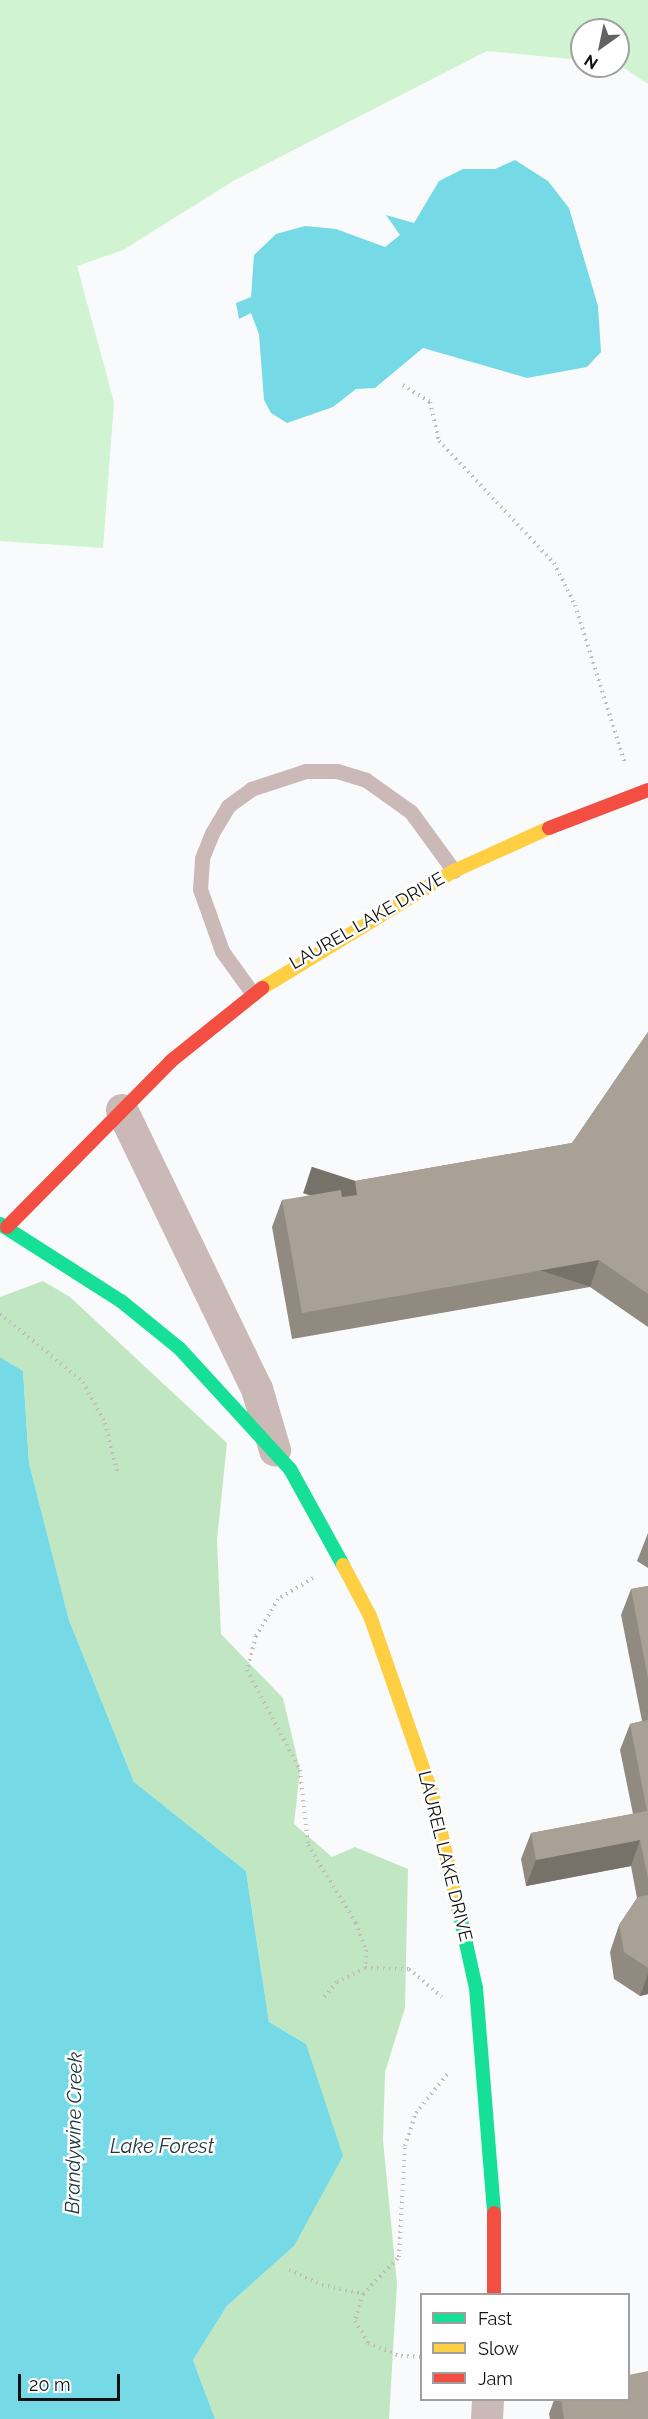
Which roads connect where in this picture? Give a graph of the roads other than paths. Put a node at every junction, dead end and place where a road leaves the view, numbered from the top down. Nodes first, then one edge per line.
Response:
1 (648, 790) edge
2 (454, 871) junction
3 (253, 994) junction
4 (122, 1110) junction
5 (4, 1225) edge
6 (275, 1450) junction
7 (494, 2293) edge
8 (488, 2401) edge
9 (487, 2419) edge

1 - 2 street, LAUREL LAKE DRIVE
2 - 3 street, LAUREL LAKE DRIVE
2 - 3 lane
3 - 4 street, LAUREL LAKE DRIVE
4 - 5 street, LAUREL LAKE DRIVE
4 - 6 street, LAUREL LAKE DRIVE
5 - 6 street, LAUREL LAKE DRIVE
6 - 7 street, LAUREL LAKE DRIVE
8 - 9 street

